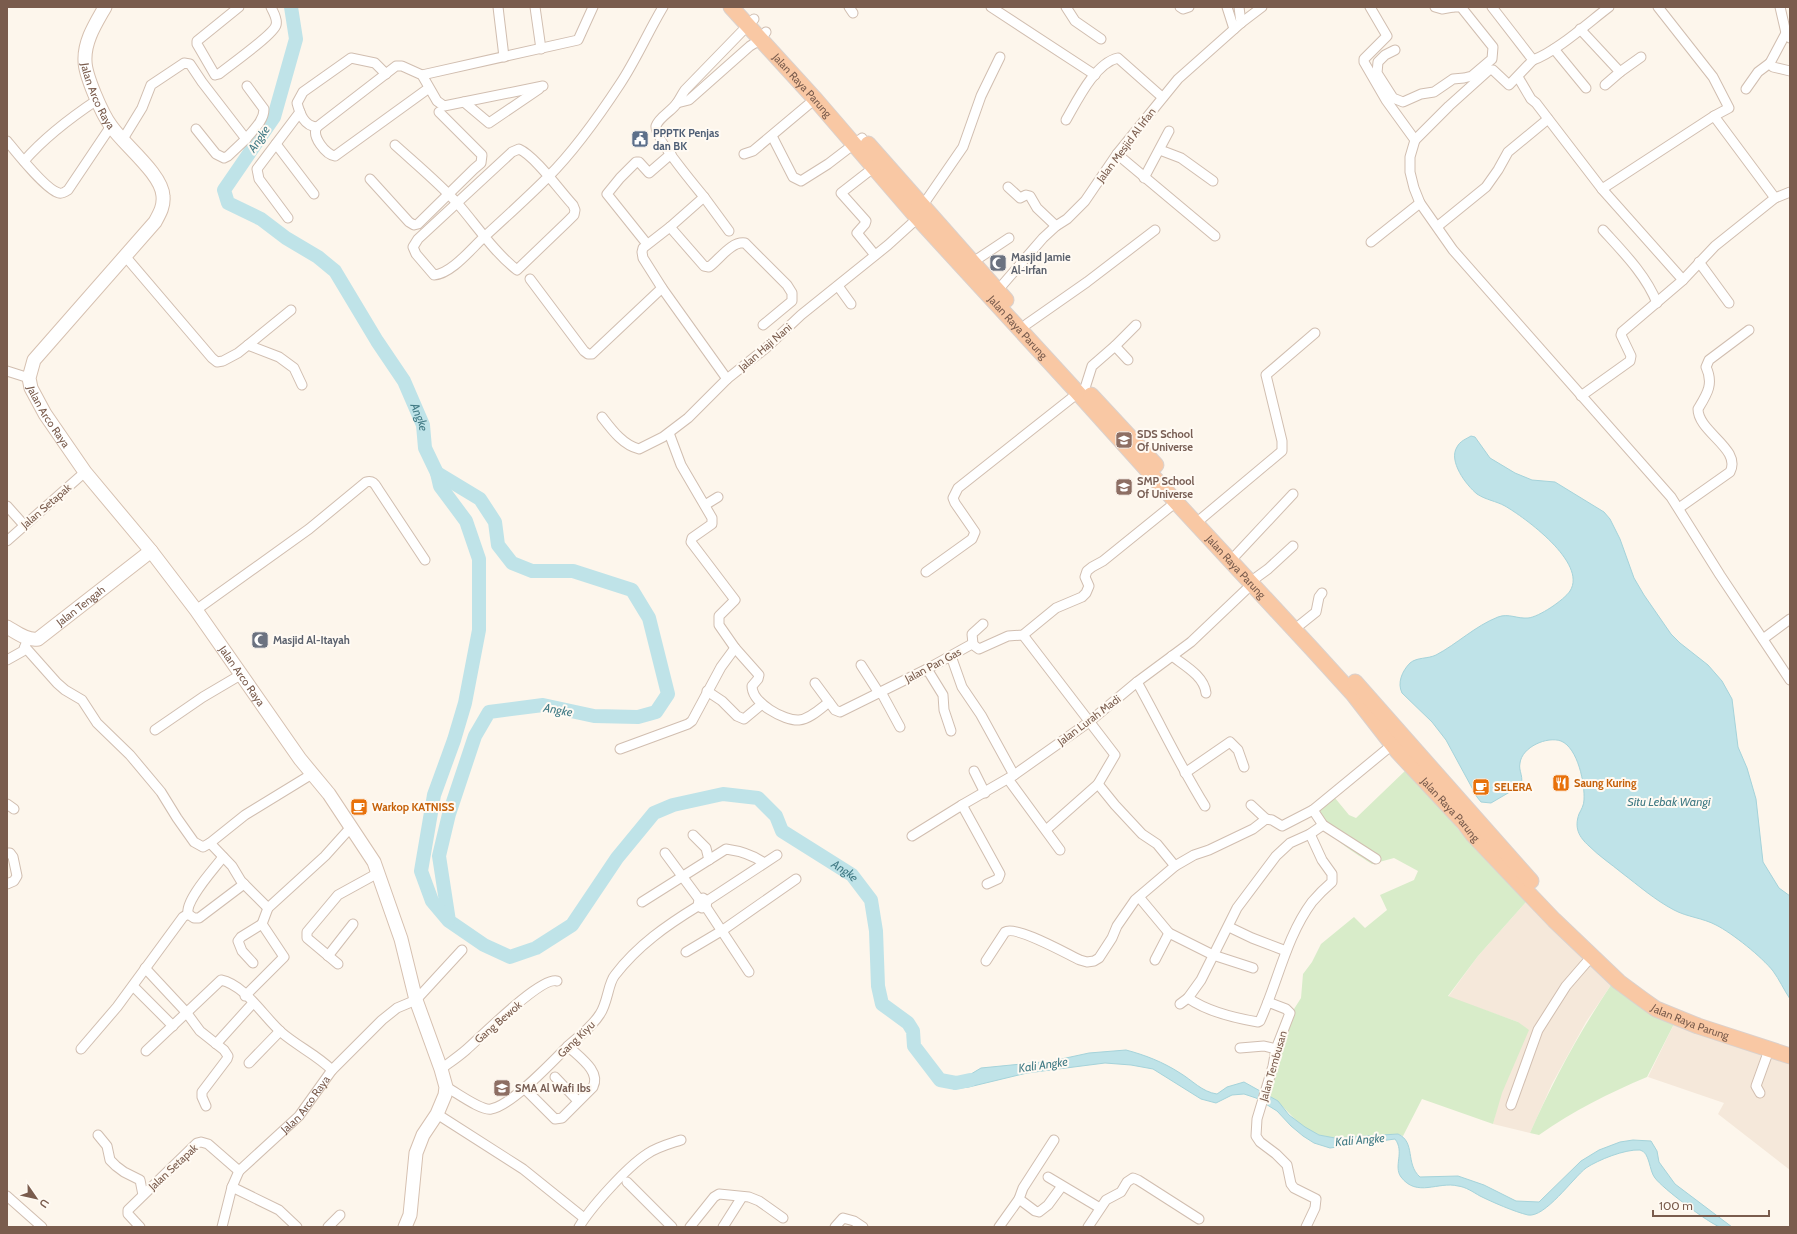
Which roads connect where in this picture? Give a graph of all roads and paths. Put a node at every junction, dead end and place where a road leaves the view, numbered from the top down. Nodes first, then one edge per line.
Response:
1 (105, 7) edge
2 (239, 7) edge
3 (271, 7) edge
4 (498, 7) edge
5 (535, 7) edge
6 (593, 7) edge
7 (663, 7) edge
8 (731, 7) edge
9 (743, 7) edge
10 (990, 7) edge
11 (1066, 7) edge
12 (1180, 7) edge
13 (1189, 7) edge
14 (1227, 7) edge
15 (1239, 7) edge
16 (1262, 7) edge
17 (1370, 7) edge
18 (1435, 7) edge
19 (1453, 7) edge
20 (1492, 7) edge
21 (1609, 7) edge
22 (1658, 7) edge
23 (1780, 7) edge
24 (751, 22) junction
25 (1238, 26) junction
26 (1580, 29) junction
27 (1788, 35) edge
28 (763, 36) junction
29 (1101, 39) dead end
30 (541, 48) junction
31 (1554, 49) junction
32 (1395, 50) dead end
33 (1000, 56) dead end
34 (1641, 57) dead end
35 (504, 58) junction
36 (1533, 60) junction
37 (1770, 63) junction
38 (1790, 71) edge
39 (1620, 72) junction
40 (386, 74) junction
41 (422, 75) junction
42 (1095, 75) junction
43 (1518, 77) junction
44 (696, 80) junction
45 (1605, 85) dead end
46 (247, 86) dead end
47 (429, 88) junction
48 (1586, 88) dead end
49 (702, 89) junction
50 (1746, 89) dead end
51 (1162, 97) junction
52 (815, 99) junction
53 (97, 100) junction
54 (464, 102) junction
55 (677, 103) junction
56 (300, 112) junction
57 (438, 112) dead end
58 (1714, 116) junction
59 (1548, 119) junction
60 (1066, 120) dead end
61 (111, 126) junction
62 (317, 127) junction
63 (196, 130) dead end
64 (1169, 130) dead end
65 (772, 136) junction
66 (123, 139) junction
67 (246, 139) junction
68 (1415, 140) junction
69 (858, 141) junction
70 (7, 142) edge
71 (276, 144) junction
72 (395, 145) dead end
73 (1160, 150) junction
74 (671, 154) junction
75 (744, 154) dead end
76 (1117, 154) junction
77 (24, 161) junction
78 (878, 164) junction
79 (548, 177) junction
80 (1144, 178) junction
81 (370, 179) dead end
82 (1213, 181) dead end
83 (1008, 187) dead end
84 (1602, 189) junction
85 (1790, 192) edge
86 (314, 194) dead end
87 (449, 194) junction
88 (704, 197) junction
89 (1775, 198) junction
90 (1420, 203) junction
91 (458, 204) junction
92 (922, 211) junction
93 (288, 218) dead end
94 (670, 226) junction
95 (1056, 226) junction
96 (1438, 226) junction
97 (1155, 230) dead end
98 (1603, 230) dead end
99 (729, 232) dead end
100 (485, 236) junction
101 (1215, 236) dead end
102 (1010, 238) dead end
103 (1371, 242) dead end
104 (647, 244) junction
105 (875, 255) junction
106 (125, 256) junction
107 (973, 262) junction
108 (1699, 262) junction
109 (530, 279) dead end
110 (1684, 280) junction
111 (838, 286) junction
112 (662, 288) junction
113 (998, 290) junction
114 (1658, 303) junction
115 (1729, 303) dead end
116 (851, 304) dead end
117 (291, 310) dead end
118 (1027, 324) junction
119 (763, 325) dead end
120 (1136, 325) dead end
121 (1749, 330) dead end
122 (1315, 333) dead end
123 (248, 345) junction
124 (1115, 346) junction
125 (1128, 360) dead end
126 (7, 370) edge
127 (29, 378) junction
128 (727, 379) junction
129 (302, 385) dead end
130 (1081, 390) junction
131 (1581, 396) junction
132 (602, 417) dead end
133 (669, 433) junction
134 (85, 472) junction
135 (1293, 494) dead end
136 (718, 497) dead end
137 (1176, 502) junction
138 (705, 505) junction
139 (7, 506) edge
140 (1679, 508) junction
141 (1202, 518) junction
142 (24, 525) junction
143 (7, 541) edge
144 (1293, 546) dead end
145 (151, 551) junction
146 (1235, 556) junction
147 (426, 560) dead end
148 (926, 572) dead end
149 (1254, 580) junction
150 (1322, 593) dead end
151 (196, 610) junction
152 (1790, 619) edge
153 (983, 624) dead end
154 (1301, 624) junction
155 (7, 627) edge
156 (1023, 635) junction
157 (1763, 639) junction
158 (27, 643) junction
159 (973, 644) junction
160 (1316, 647) junction
161 (735, 648) junction
162 (951, 656) junction
163 (1172, 656) junction
164 (7, 660) edge
165 (861, 665) dead end
166 (927, 669) junction
167 (242, 674) junction
168 (1790, 680) edge
169 (1137, 682) junction
170 (815, 683) dead end
171 (707, 691) junction
172 (880, 692) junction
173 (1206, 693) dead end
174 (829, 702) junction
175 (762, 704) junction
176 (1089, 722) junction
177 (900, 727) dead end
178 (155, 730) dead end
179 (951, 731) dead end
180 (1392, 745) junction
181 (620, 750) dead end
182 (1244, 767) dead end
183 (974, 771) dead end
184 (1185, 773) junction
185 (312, 774) junction
186 (1011, 777) junction
187 (1098, 784) junction
188 (985, 793) junction
189 (962, 805) junction
190 (1251, 805) dead end
191 (1205, 806) dead end
192 (1313, 810) junction
193 (1266, 819) junction
194 (1323, 825) junction
195 (352, 826) junction
196 (1046, 830) junction
197 (1310, 834) junction
198 (693, 835) dead end
199 (912, 836) dead end
200 (210, 844) junction
201 (706, 848) junction
202 (726, 850) junction
203 (1060, 850) dead end
204 (7, 853) edge
205 (665, 853) dead end
206 (777, 855) dead end
207 (223, 857) junction
208 (1376, 859) dead end
209 (709, 860) junction
210 (764, 863) junction
211 (1176, 866) junction
212 (378, 873) junction
213 (683, 877) junction
214 (796, 879) dead end
215 (7, 884) edge
216 (244, 884) junction
217 (987, 884) dead end
218 (1139, 898) junction
219 (642, 902) dead end
220 (702, 903) junction
221 (268, 908) junction
222 (188, 914) junction
223 (262, 924) junction
224 (353, 924) dead end
225 (1229, 927) junction
226 (722, 930) junction
227 (1169, 933) junction
228 (462, 950) dead end
229 (1286, 951) junction
230 (686, 952) dead end
231 (1213, 955) junction
232 (328, 956) junction
233 (1592, 956) junction
234 (1155, 960) dead end
235 (986, 961) dead end
236 (253, 963) dead end
237 (338, 964) dead end
238 (145, 968) junction
239 (1253, 968) dead end
240 (749, 972) dead end
241 (557, 981) dead end
242 (133, 986) junction
243 (245, 996) junction
244 (1188, 998) junction
245 (416, 1000) junction
246 (1268, 1002) junction
247 (253, 1004) junction
248 (1180, 1004) dead end
249 (186, 1012) junction
250 (173, 1026) junction
251 (280, 1031) junction
252 (216, 1044) junction
253 (568, 1046) junction
254 (1240, 1048) dead end
255 (1790, 1048) edge
256 (81, 1049) dead end
257 (1276, 1049) junction
258 (1769, 1050) junction
259 (146, 1051) dead end
260 (1790, 1056) edge
261 (249, 1063) dead end
262 (441, 1069) junction
263 (332, 1070) junction
264 (555, 1077) dead end
265 (446, 1087) junction
266 (524, 1088) junction
267 (1760, 1093) dead end
268 (578, 1101) junction
269 (1511, 1105) dead end
270 (206, 1106) dead end
271 (437, 1114) junction
272 (98, 1135) dead end
273 (681, 1140) dead end
274 (1054, 1140) dead end
275 (239, 1171) junction
276 (1048, 1177) dead end
277 (627, 1182) dead end
278 (232, 1186) junction
279 (1062, 1186) junction
280 (143, 1195) junction
281 (7, 1196) edge
282 (742, 1197) junction
283 (1020, 1199) junction
284 (1100, 1208) junction
285 (340, 1215) dead end
286 (584, 1218) junction
287 (783, 1218) dead end
288 (1199, 1219) dead end
289 (42, 1227) edge
290 (140, 1227) edge
291 (222, 1227) edge
292 (297, 1227) edge
293 (328, 1227) edge
294 (405, 1227) edge
295 (578, 1227) edge
296 (672, 1227) edge
297 (690, 1227) edge
298 (723, 1227) edge
299 (835, 1227) edge
300 (863, 1227) edge
301 (999, 1227) edge
302 (1088, 1227) edge
303 (1306, 1227) edge

1 - 53 main road, Jalan Arco Raya
2 - 3 street
4 - 35 street
5 - 30 street
6 - 30 street
7 - 79 street
8 - 24 highway, Jalan Raya Parung
9 - 24 highway, Jalan Raya Parung
10 - 42 street
11 - 29 street
12 - 13 street
14 - 25 street
15 - 25 street
16 - 25 street, Jalan Mesjid Al Irfan
17 - 68 street
18 - 19 street
19 - 32 street
20 - 36 street
21 - 26 street
22 - 58 street
23 - 27 street
24 - 28 highway, Jalan Raya Parung
24 - 44 street
25 - 51 street, Jalan Mesjid Al Irfan
26 - 31 street
26 - 39 street
27 - 37 street
28 - 49 street
28 - 52 highway, Jalan Raya Parung
28 - 69 highway, Jalan Raya Parung
30 - 35 street
31 - 36 street
31 - 48 street
33 - 92 street, Jalan Haji Nani
34 - 39 street
35 - 41 street
36 - 43 street
37 - 38 street
37 - 50 street
39 - 45 street
40 - 41 street
40 - 56 street
40 - 62 street
41 - 47 street
42 - 51 street
42 - 60 street
43 - 59 street
43 - 68 street
44 - 49 street
44 - 55 street
46 - 67 street
47 - 54 street
47 - 62 street
49 - 55 street
51 - 76 street, Jalan Mesjid Al Irfan
52 - 65 street
52 - 69 highway, Jalan Raya Parung
53 - 61 main road, Jalan Arco Raya
53 - 77 street
54 - 54 street
55 - 74 street
56 - 62 street
56 - 71 street
57 - 87 street
58 - 84 street
58 - 89 street
59 - 84 street
59 - 96 street
61 - 66 main road, Jalan Arco Raya
61 - 77 street
63 - 67 street
64 - 73 street
65 - 69 street
65 - 75 street
66 - 67 street
66 - 106 main road, Jalan Arco Raya
68 - 90 street
69 - 78 highway, Jalan Raya Parung
70 - 77 street
71 - 86 street
71 - 93 street
72 - 87 street
73 - 80 street
73 - 82 street
74 - 88 street
74 - 104 street
76 - 80 street
76 - 95 street, Jalan Mesjid Al Irfan
78 - 92 highway, Jalan Raya Parung
78 - 105 street
79 - 91 street
79 - 100 street
79 - 100 street
80 - 101 street
81 - 87 street
83 - 95 street
84 - 110 street
85 - 89 street
87 - 91 street
88 - 94 street
88 - 99 street
89 - 108 street
90 - 96 street
90 - 103 street
91 - 100 street
91 - 100 street
92 - 105 street, Jalan Haji Nani
92 - 107 highway, Jalan Raya Parung
92 - 130 highway, Jalan Raya Parung
94 - 104 street
94 - 119 street
95 - 113 street, Jalan Mesjid Al Irfan
96 - 131 street
97 - 118 street
98 - 114 street
102 - 107 street
104 - 112 street
105 - 111 street, Jalan Haji Nani
106 - 123 street
106 - 127 main road, Jalan Arco Raya
107 - 113 highway, Jalan Raya Parung
108 - 110 street
108 - 115 street
109 - 112 street
110 - 114 street
111 - 116 street
111 - 128 street, Jalan Haji Nani
112 - 128 street
113 - 118 highway, Jalan Raya Parung
114 - 131 street
117 - 123 street
118 - 130 highway, Jalan Raya Parung
120 - 124 street
121 - 140 street
122 - 141 street
123 - 129 street
124 - 125 street
124 - 130 street
126 - 127 street
127 - 134 main road, Jalan Arco Raya
128 - 133 street, Jalan Haji Nani
130 - 137 highway, Jalan Raya Parung
130 - 141 highway, Jalan Raya Parung
130 - 148 street
131 - 140 street
132 - 133 street, Jalan Haji Nani
133 - 138 street
134 - 142 street, Jalan Setapak
134 - 145 main road, Jalan Arco Raya
135 - 146 street
136 - 138 street
137 - 149 highway, Jalan Raya Parung
137 - 156 street
138 - 161 street
139 - 142 street
140 - 157 street
141 - 146 highway, Jalan Raya Parung
142 - 143 street, Jalan Setapak
144 - 149 street, Jalan Lurah Madi
145 - 151 main road, Jalan Arco Raya
145 - 158 main road, Jalan Tengah
146 - 149 highway, Jalan Raya Parung
147 - 151 street
149 - 154 highway, Jalan Raya Parung
149 - 160 highway, Jalan Raya Parung
149 - 163 street, Jalan Lurah Madi
150 - 154 street
151 - 167 main road, Jalan Arco Raya
152 - 157 street
153 - 159 street
154 - 160 highway, Jalan Raya Parung
155 - 158 main road
156 - 159 street, Jalan Pan Gas
156 - 176 street
157 - 168 street
158 - 164 street
158 - 200 street
159 - 162 street, Jalan Pan Gas
160 - 180 highway, Jalan Raya Parung
160 - 255 highway, Jalan Raya Parung
161 - 171 street
161 - 175 street
162 - 166 street, Jalan Pan Gas
162 - 186 street
163 - 169 street, Jalan Lurah Madi
163 - 173 street
165 - 172 street
166 - 172 street, Jalan Pan Gas
166 - 179 street
167 - 178 street
167 - 185 main road, Jalan Arco Raya
169 - 176 street, Jalan Lurah Madi
169 - 184 street
170 - 174 street, Jalan Pan Gas
171 - 175 street
171 - 181 street
172 - 174 street, Jalan Pan Gas
172 - 177 street
174 - 175 street
176 - 186 street, Jalan Lurah Madi
176 - 187 street
180 - 192 street
180 - 233 highway, Jalan Raya Parung
182 - 184 street
183 - 188 street
184 - 191 street
185 - 195 main road, Jalan Arco Raya
185 - 200 street
186 - 188 street, Jalan Lurah Madi
186 - 196 street
187 - 196 street
187 - 211 street
188 - 189 street, Jalan Lurah Madi
189 - 199 street, Jalan Lurah Madi
189 - 217 street
190 - 193 street
192 - 193 street
192 - 194 street
193 - 211 street
194 - 197 street
194 - 208 street
195 - 212 main road, Jalan Arco Raya
195 - 221 street
196 - 203 street
197 - 225 street
197 - 229 street
198 - 201 street
200 - 207 street
201 - 202 street
201 - 209 street
202 - 209 street
202 - 210 street
204 - 215 street
205 - 213 street
206 - 210 street, Gang Kiyu
207 - 216 street
207 - 222 street
209 - 213 street
210 - 220 street, Gang Kiyu
211 - 218 street
212 - 232 street
212 - 245 main road, Jalan Arco Raya
213 - 219 street
213 - 220 street
214 - 226 street
216 - 221 street
216 - 222 street
218 - 227 street
218 - 235 street
220 - 226 street
220 - 253 street, Gang Kiyu
221 - 223 street
222 - 238 street
223 - 236 street
223 - 243 street
224 - 232 street
225 - 229 street
225 - 231 street
226 - 230 street
226 - 240 street
227 - 231 street
227 - 234 street
228 - 245 street
229 - 246 street
231 - 239 street
231 - 244 street
232 - 237 street
233 - 258 highway, Jalan Raya Parung
233 - 269 street
238 - 242 street
238 - 249 street
241 - 262 street, Gang Bewok
242 - 250 street
242 - 256 street
243 - 247 street
243 - 249 street
244 - 246 street
244 - 248 street
245 - 262 main road, Jalan Arco Raya
245 - 263 street, Jalan Arco Raya
246 - 257 street, Jalan Tembusan
247 - 251 street
247 - 252 street
249 - 250 street
249 - 252 street
250 - 259 street
251 - 261 street
251 - 263 street
252 - 270 street
253 - 266 street, Gang Kiyu
253 - 268 street
254 - 257 street
257 - 303 street, Jalan Tembusan
258 - 260 highway, Jalan Raya Parung
258 - 267 street
262 - 265 main road, Jalan Arco Raya
263 - 275 street, Jalan Arco Raya
264 - 268 street
265 - 266 street, Gang Kiyu
265 - 271 main road
266 - 268 street
271 - 286 street
271 - 294 main road
272 - 280 street
273 - 286 street
274 - 283 street
275 - 278 street, Jalan Arco Raya
275 - 280 street, Jalan Setapak
276 - 279 street
277 - 296 street
278 - 291 street, Jalan Arco Raya
278 - 292 street
279 - 283 street
279 - 284 street
280 - 290 street, Jalan Setapak
281 - 289 street
282 - 287 street
282 - 297 street
282 - 298 street
283 - 301 street
284 - 288 street
284 - 302 street
285 - 293 street
286 - 295 street
299 - 300 street

